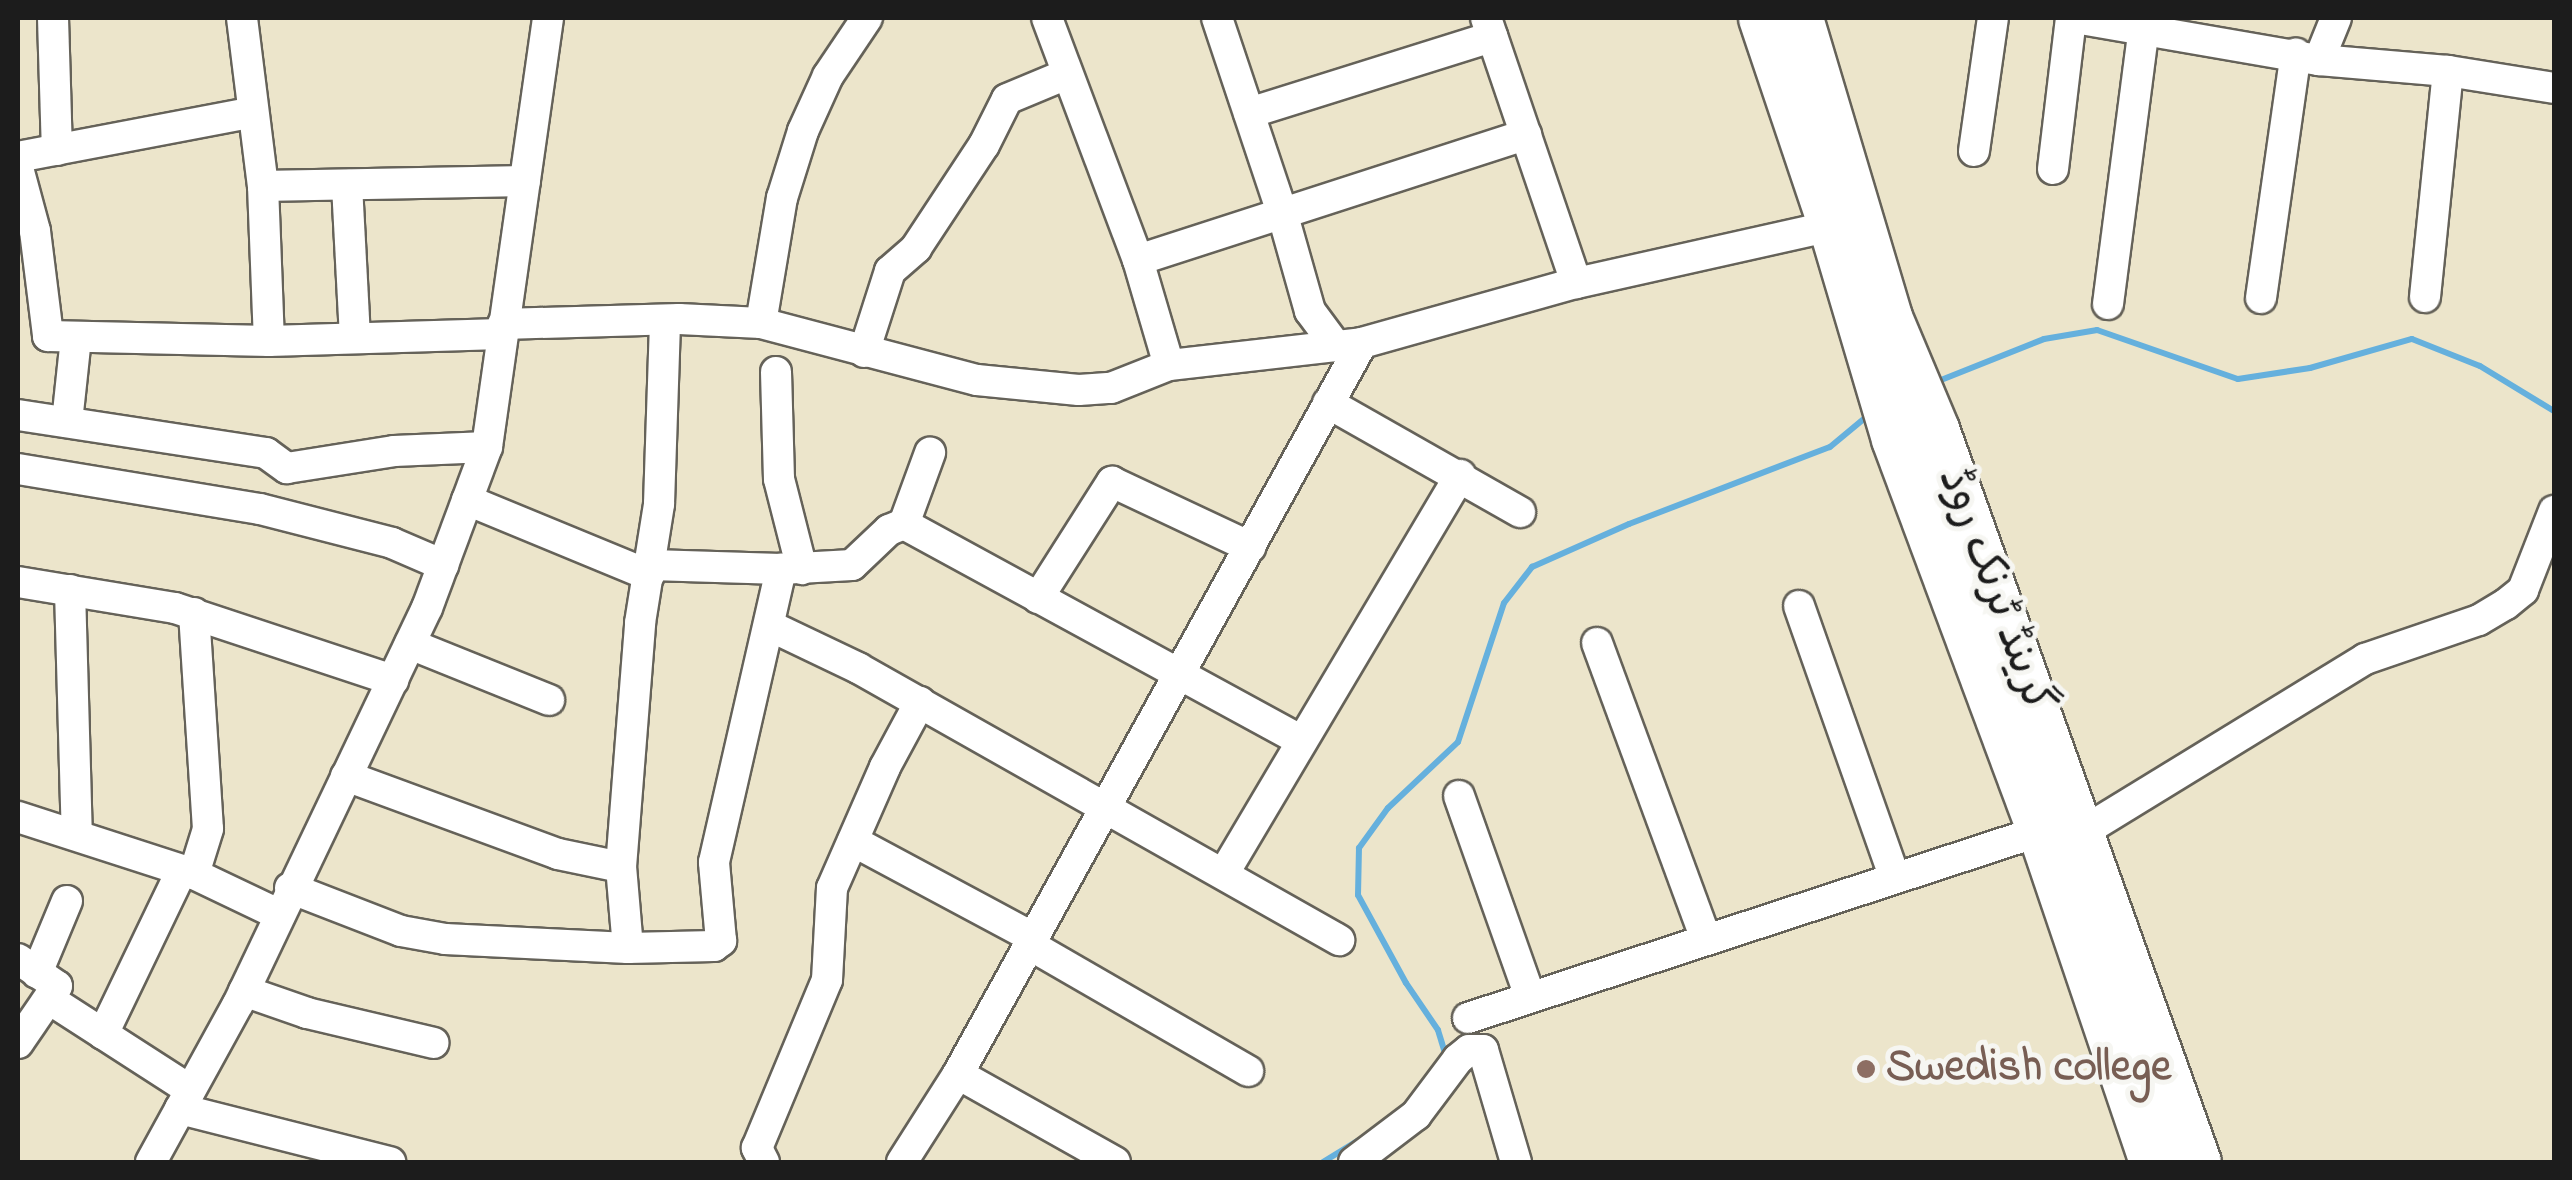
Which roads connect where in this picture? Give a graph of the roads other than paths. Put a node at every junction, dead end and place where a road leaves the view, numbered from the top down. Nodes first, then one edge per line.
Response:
1 (53, 18) edge
2 (242, 18) edge
3 (548, 18) edge
4 (867, 18) edge
5 (1047, 18) edge
6 (1217, 18) edge
7 (1761, 18) edge
8 (1800, 18) edge
9 (1993, 18) edge
10 (2073, 18) edge
11 (2336, 18) edge
12 (1489, 27) edge
13 (2144, 28) junction
14 (2307, 57) junction
15 (2448, 71) junction
16 (1067, 74) junction
17 (2554, 88) edge
18 (254, 112) junction
19 (1249, 113) junction
20 (1526, 135) junction
21 (57, 150) junction
22 (1974, 151) dead end
23 (18, 157) edge
24 (18, 168) edge
25 (2054, 168) dead end
26 (525, 180) junction
27 (347, 185) junction
28 (264, 186) junction
29 (1282, 212) junction
30 (1831, 226) junction
31 (1138, 260) junction
32 (1576, 283) junction
33 (2261, 298) dead end
34 (2426, 298) dead end
35 (2108, 304) dead end
36 (666, 320) junction
37 (762, 323) junction
38 (1875, 324) junction
39 (502, 329) junction
40 (76, 338) junction
41 (354, 338) junction
42 (269, 341) junction
43 (1349, 345) junction
44 (864, 352) junction
45 (1169, 364) junction
46 (776, 372) dead end
47 (1328, 403) junction
48 (18, 415) edge
49 (68, 422) junction
50 (487, 447) junction
51 (930, 452) dead end
52 (18, 469) edge
53 (1460, 475) junction
54 (467, 500) junction
55 (2554, 511) edge
56 (1520, 512) dead end
57 (904, 524) junction
58 (1250, 546) junction
59 (443, 565) junction
60 (791, 569) junction
61 (650, 570) junction
62 (18, 582) edge
63 (70, 590) junction
64 (1038, 598) junction
65 (1799, 606) dead end
66 (194, 613) junction
67 (770, 626) junction
68 (1598, 643) dead end
69 (410, 644) junction
70 (1181, 675) junction
71 (393, 680) junction
72 (549, 700) dead end
73 (920, 702) junction
74 (1302, 741) junction
75 (346, 776) junction
76 (1459, 796) dead end
77 (1108, 806) junction
78 (18, 817) edge
79 (2060, 832) junction
80 (78, 834) junction
81 (853, 841) junction
82 (621, 867) junction
83 (188, 872) junction
84 (1224, 873) junction
85 (1895, 878) junction
86 (67, 901) dead end
87 (286, 901) junction
88 (1339, 940) dead end
89 (1706, 940) junction
90 (1032, 942) junction
91 (628, 948) junction
92 (34, 977) edge
93 (244, 991) junction
94 (1530, 997) junction
95 (1468, 1018) dead end
96 (103, 1034) junction
97 (18, 1043) edge
98 (434, 1043) dead end
99 (1248, 1071) dead end
100 (958, 1074) junction
101 (185, 1100) junction
102 (2172, 1153) edge
103 (151, 1162) edge
104 (390, 1162) edge
105 (764, 1162) edge
106 (902, 1162) edge
107 (1114, 1162) edge
108 (1354, 1162) edge
109 (1516, 1162) edge

1 - 21 street
2 - 18 street
3 - 26 street
4 - 37 street
5 - 16 street
6 - 19 street
7 - 30 highway, گرینڈ ٹرنک روڈ
8 - 38 highway, گرینڈ ٹرنک روڈ
9 - 22 street
10 - 13 street
10 - 25 street
11 - 14 street
12 - 19 street
12 - 20 street
13 - 14 street
13 - 35 street
14 - 15 street
14 - 33 street
15 - 17 street
15 - 34 street
16 - 31 street
16 - 44 street
18 - 21 street
18 - 28 street
19 - 29 street
20 - 29 street
20 - 32 street
21 - 23 street
24 - 40 street
26 - 27 street
26 - 39 street
27 - 28 street
27 - 41 street
28 - 42 street
29 - 31 street
29 - 43 street
30 - 32 street
30 - 38 highway, گرینڈ ٹرنک روڈ
31 - 45 street
32 - 43 street
36 - 37 street
36 - 39 street
36 - 61 street
37 - 44 street
38 - 79 highway, گرینڈ ٹرنک روڈ
39 - 41 street
39 - 50 street
40 - 42 street
40 - 49 street
41 - 42 street
43 - 45 street
43 - 47 street
44 - 45 street
46 - 60 street
47 - 53 street
47 - 58 street
48 - 49 street
49 - 50 street
50 - 54 street
51 - 57 street
52 - 59 street
53 - 56 street
53 - 74 street
54 - 59 street
54 - 61 street
55 - 79 street
57 - 60 street
57 - 64 street
58 - 64 street
58 - 70 street
59 - 69 street
60 - 61 street
60 - 67 street
61 - 82 street
62 - 63 street
63 - 66 street
63 - 80 street
64 - 70 street
65 - 85 street
66 - 71 street
66 - 83 street
67 - 73 street
67 - 91 street
68 - 89 street
69 - 71 street
69 - 72 street
70 - 74 street
70 - 77 street
71 - 75 street
73 - 77 street
73 - 81 street
74 - 84 street
75 - 82 street
75 - 87 street
76 - 94 street
77 - 84 street
77 - 90 street
78 - 80 street
79 - 85 street
79 - 102 highway, گرینڈ ٹرنک روڈ
80 - 83 street
81 - 90 street
81 - 105 street
82 - 91 street
83 - 87 street
83 - 96 street
84 - 88 street
85 - 89 street
86 - 92 street
87 - 91 street
87 - 93 street
89 - 94 street
90 - 99 street
90 - 100 street
92 - 96 street
92 - 97 street
93 - 98 street
93 - 101 street
94 - 95 street
96 - 101 street
100 - 106 street
100 - 107 street
101 - 103 street
101 - 104 street
108 - 109 street

